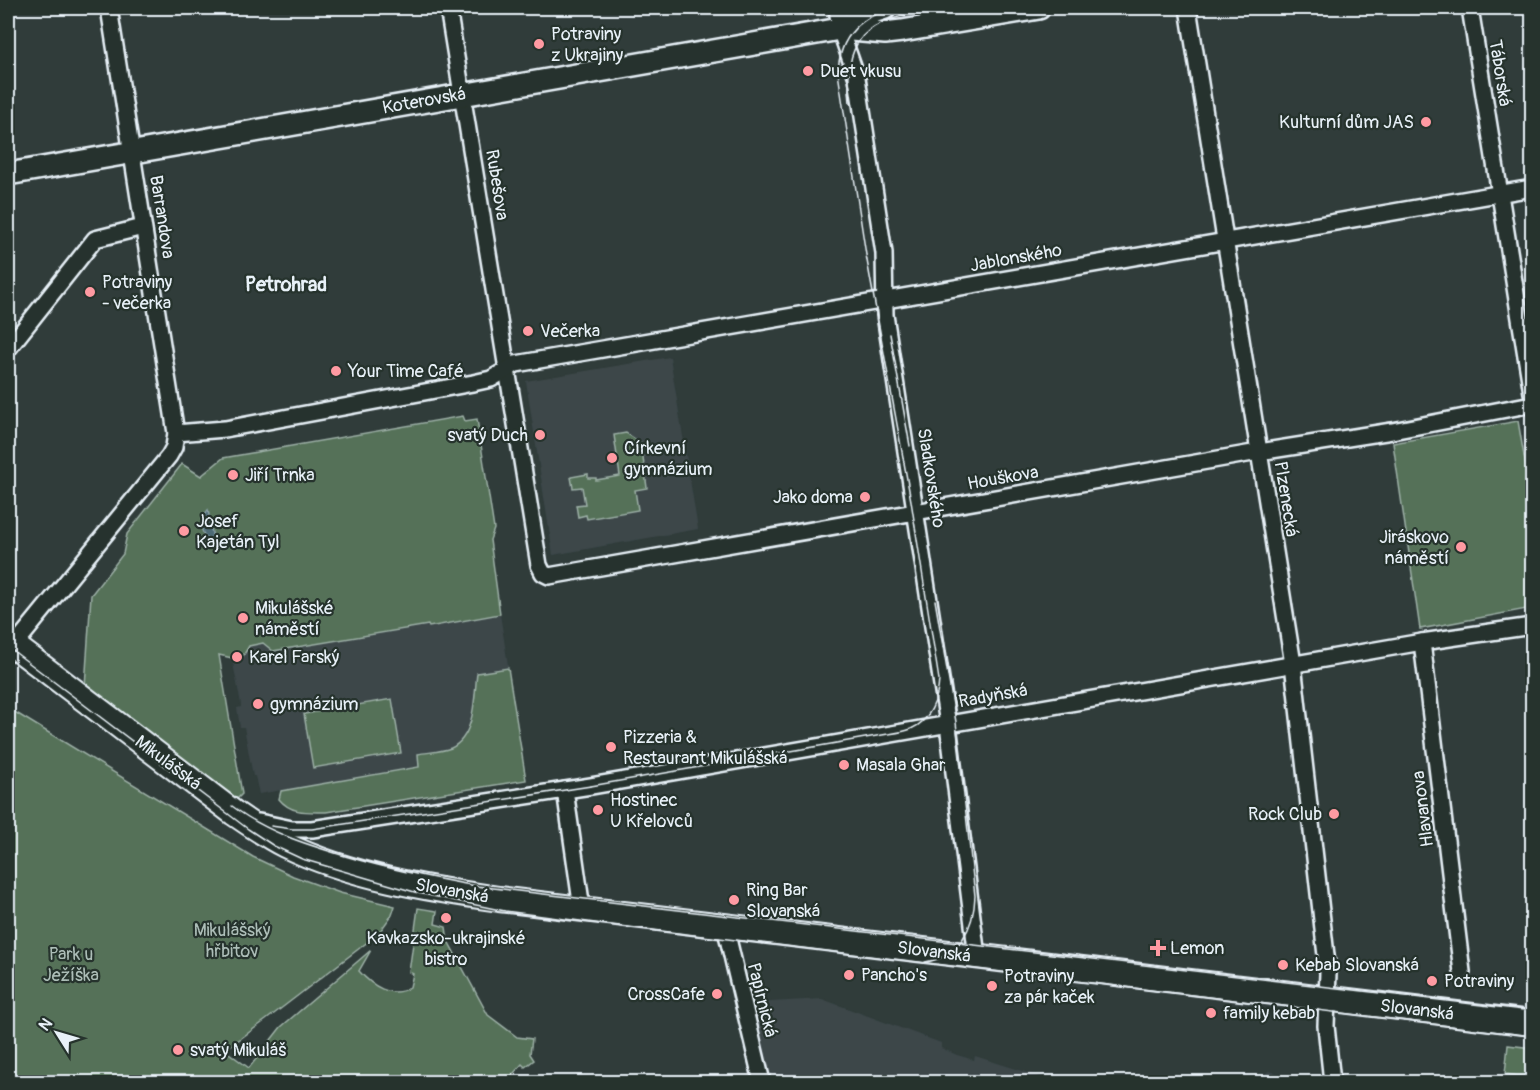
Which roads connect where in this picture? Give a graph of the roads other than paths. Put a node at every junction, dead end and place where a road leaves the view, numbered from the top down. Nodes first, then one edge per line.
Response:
1 (109, 8) edge
2 (448, 8) edge
3 (837, 8) edge
4 (885, 8) edge
5 (1039, 8) edge
6 (1188, 8) edge
7 (1470, 8) edge
8 (840, 29) junction
9 (463, 94) junction
10 (132, 152) junction
11 (8, 174) edge
12 (1533, 188) edge
13 (1500, 195) junction
14 (143, 227) junction
15 (1225, 242) junction
16 (885, 301) junction
17 (8, 349) edge
18 (507, 368) junction
19 (1533, 393) edge
20 (1533, 404) edge
21 (176, 433) junction
22 (1259, 452) junction
23 (916, 513) junction
24 (1533, 626) edge
25 (1422, 642) junction
26 (11, 644) edge
27 (1293, 664) junction
28 (948, 724) junction
29 (568, 789) junction
30 (234, 813) junction
31 (339, 866) joint
32 (582, 909) junction
33 (725, 926) junction
34 (977, 957) junction
35 (1462, 972) dead end
36 (1327, 999) junction
37 (1533, 1023) edge
38 (762, 1083) edge
39 (1332, 1083) edge

1 - 10 street, Barrandova
2 - 9 street, Rubešova
3 - 8 street, Sladkovského
4 - 8 street, Koterovská
5 - 8 street, Koterovská
6 - 15 street, Plzenecká
7 - 13 street, Táborská
8 - 9 street, Koterovská
8 - 16 street, Sladkovského
9 - 10 street, Koterovská
9 - 18 street, Rubešova
10 - 11 street, Koterovská
10 - 14 street, Barrandova
12 - 13 street, Jablonského
13 - 15 street, Jablonského
13 - 19 street, Táborská
14 - 17 street
14 - 21 street, Barrandova
15 - 16 street, Jablonského
15 - 22 street, Plzenecká
16 - 18 street, Jablonského
16 - 23 street, Sladkovského
18 - 21 street
18 - 23 street, Houškova
20 - 22 street, Houškova
21 - 26 street
22 - 23 street, Houškova
22 - 27 street, Plzenecká
23 - 28 street, Sladkovského
24 - 25 street
25 - 27 street, Radyňská
25 - 35 street, Hlavanova
26 - 30 main road, Mikulášská
27 - 28 street, Radyňská
27 - 36 street, Plzenecká
28 - 29 street, Radyňská
28 - 34 street, Sladkovského
29 - 30 street
29 - 32 street
30 - 31 main road, Mikulášská
31 - 32 main road, Slovanská
32 - 33 main road, Slovanská
33 - 34 main road, Slovanská
33 - 38 street, Papírnická
34 - 36 main road, Slovanská
36 - 37 main road, Slovanská
36 - 39 street, Plzenecká

